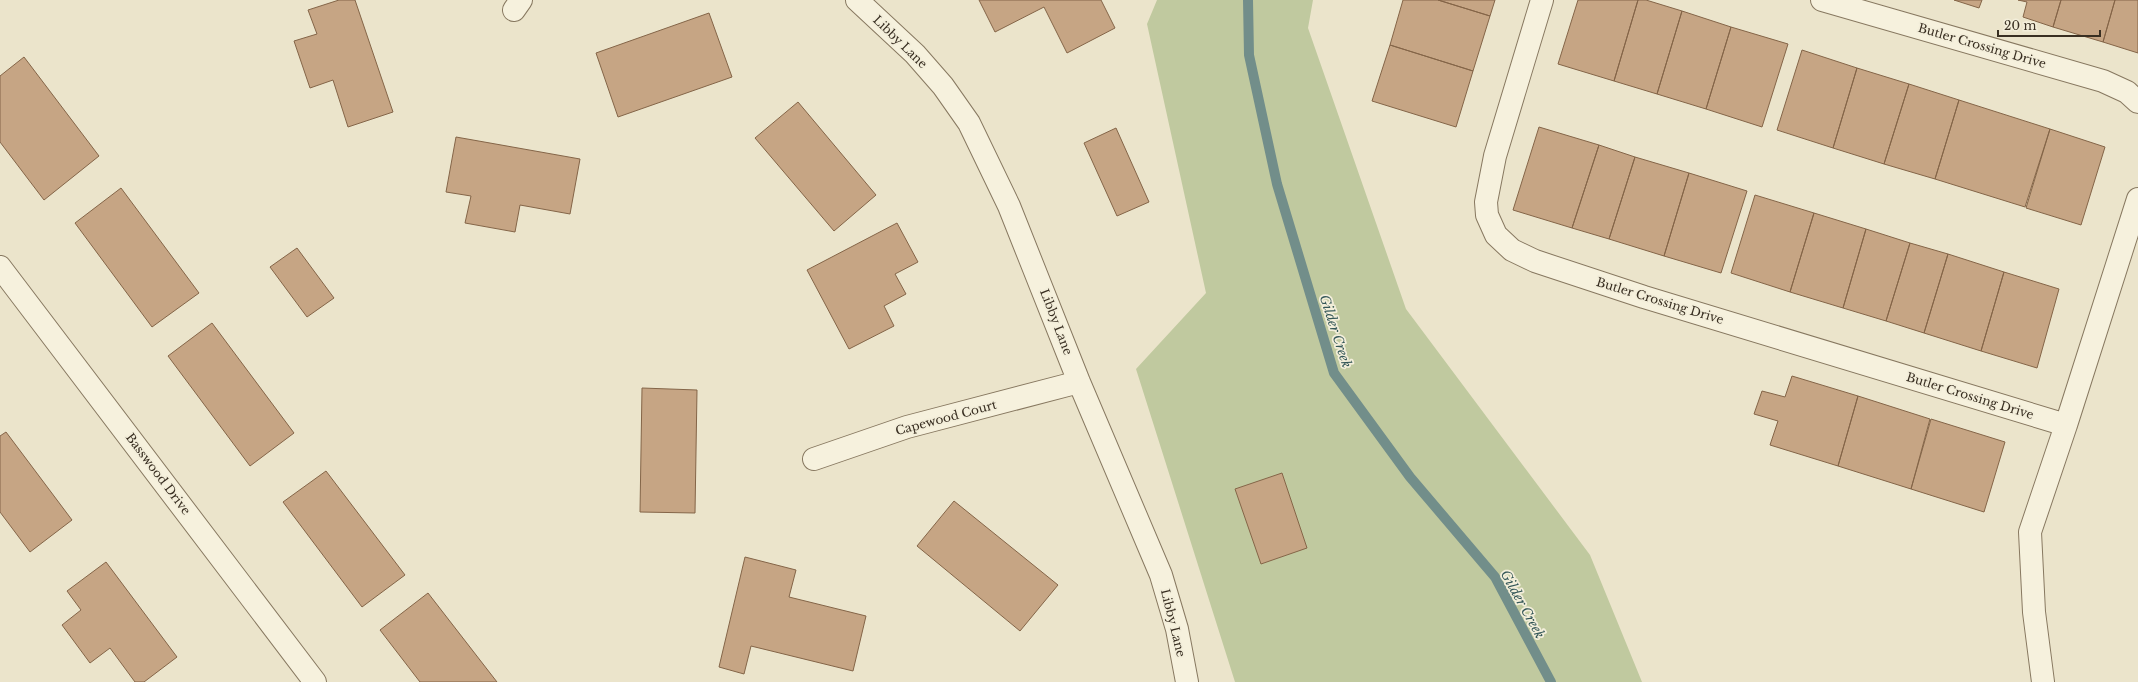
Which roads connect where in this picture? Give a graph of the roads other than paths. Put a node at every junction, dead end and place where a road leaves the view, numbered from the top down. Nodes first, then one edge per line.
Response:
1 (857, 0) edge
2 (1542, 0) edge
3 (1822, 0) edge
4 (2138, 102) edge
5 (2138, 199) edge
6 (0, 267) edge
7 (1079, 382) junction
8 (2066, 425) junction
9 (814, 459) dead end
10 (315, 682) edge
11 (1187, 682) edge
12 (2043, 682) edge

1 - 7 street, Libby Lane
2 - 8 street, Butler Crossing Drive
3 - 4 street, Butler Crossing Drive
5 - 8 street
6 - 10 street, Basswood Drive
7 - 9 street, Capewood Court
7 - 11 street, Libby Lane
8 - 12 street

